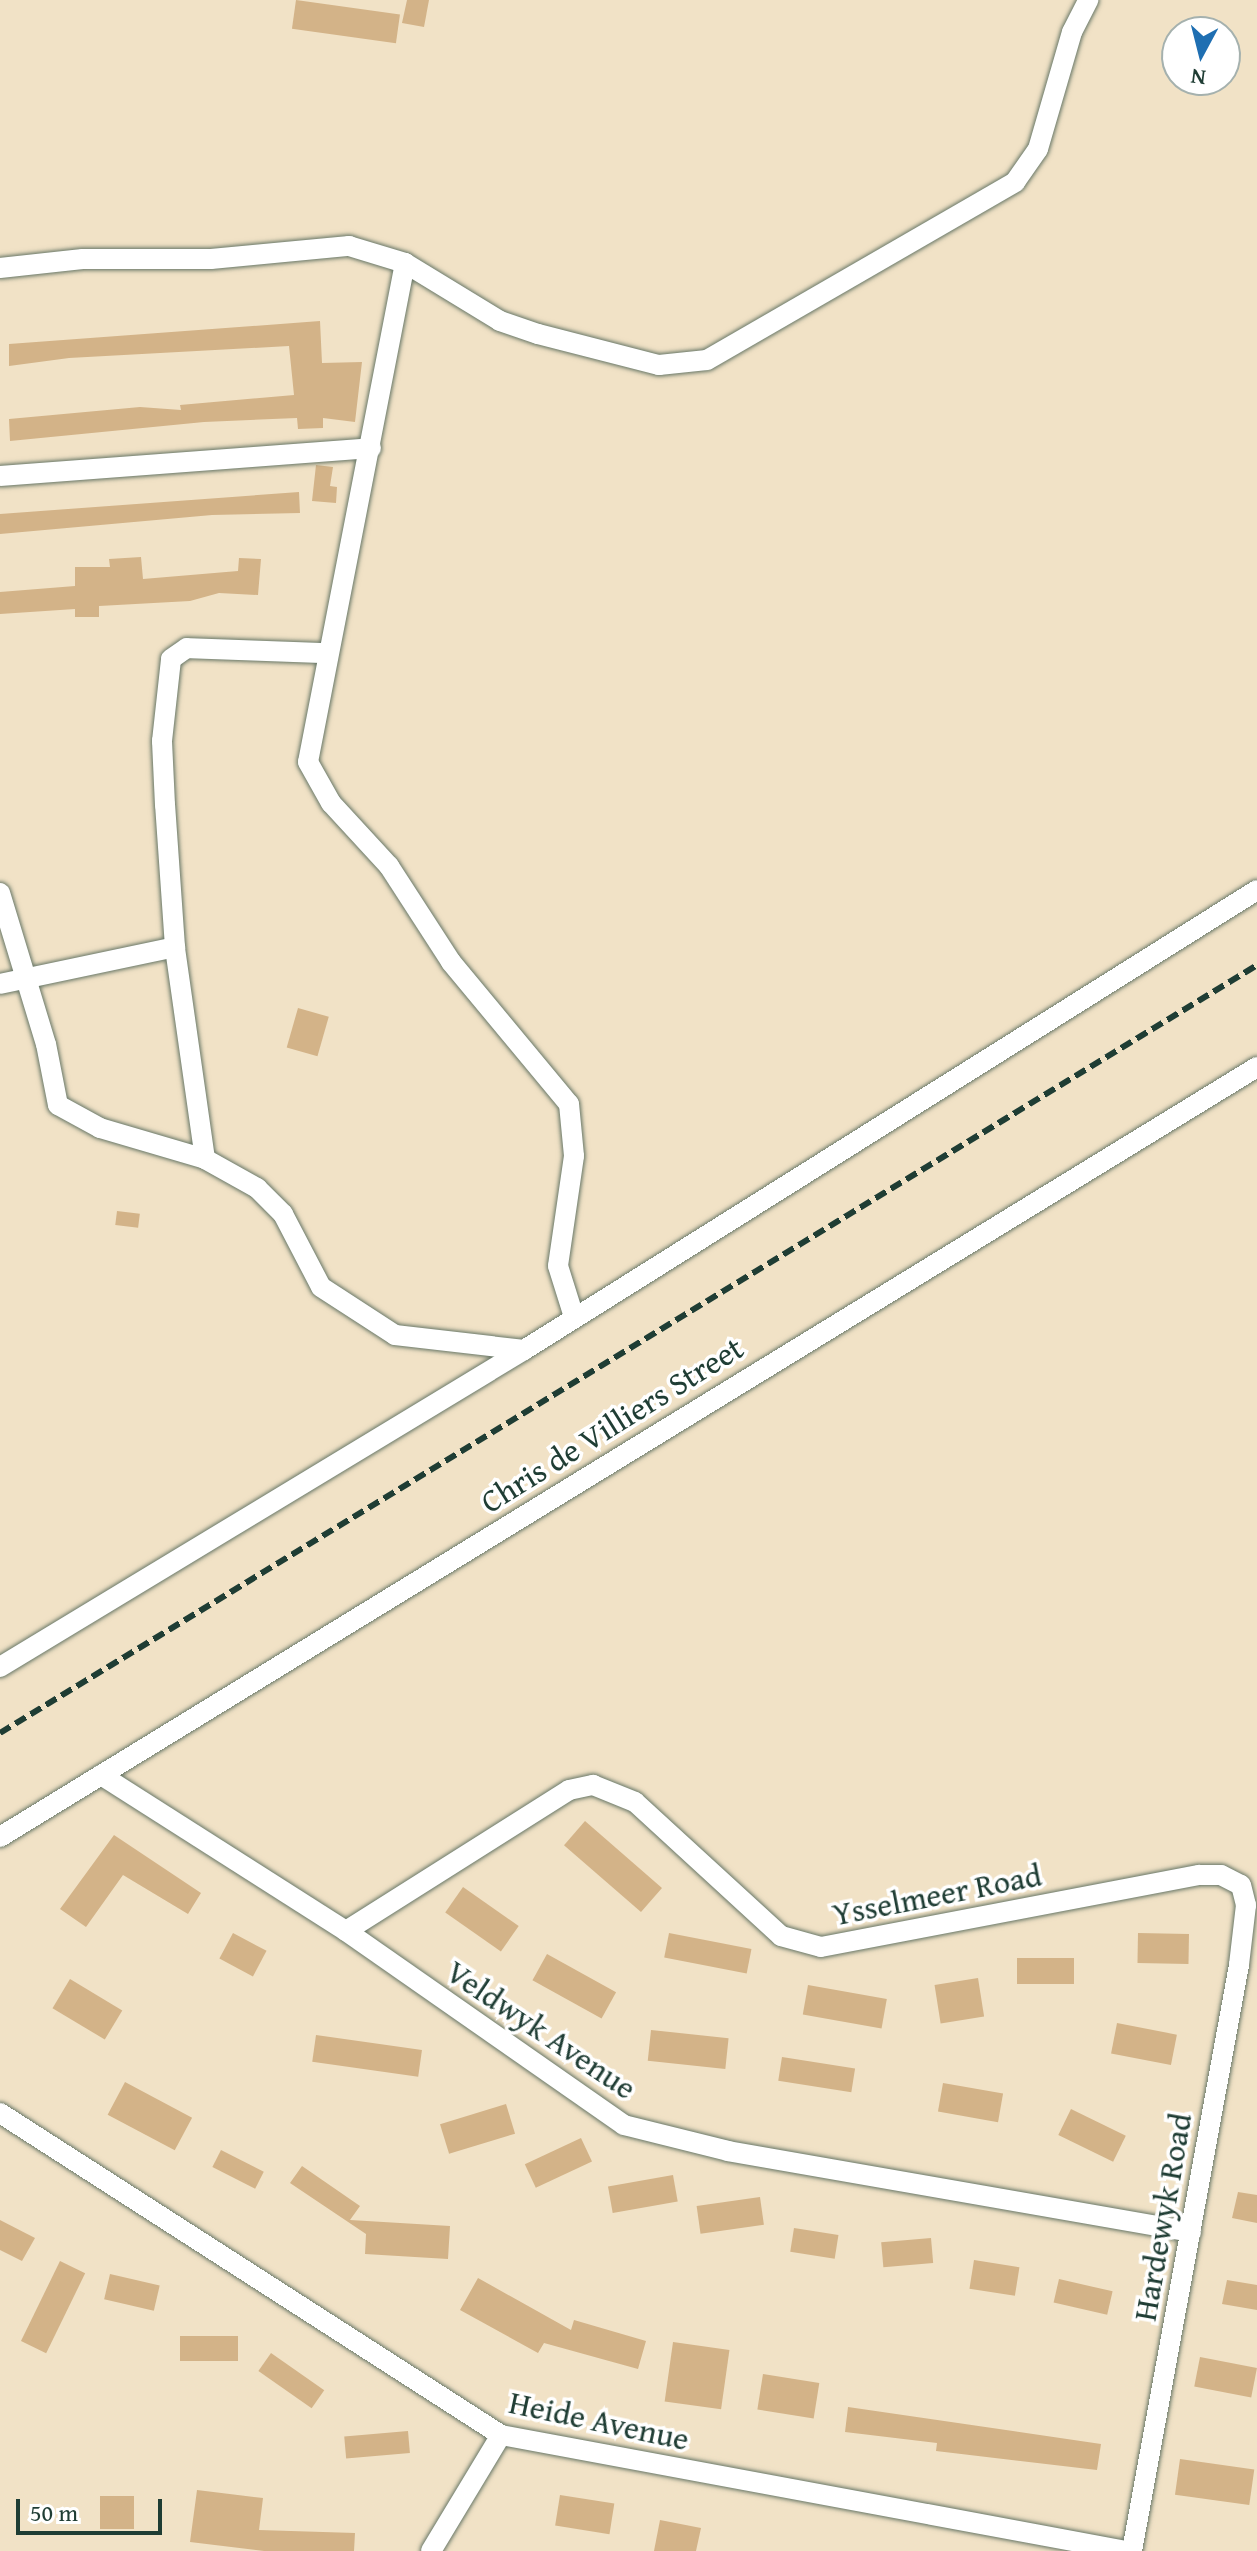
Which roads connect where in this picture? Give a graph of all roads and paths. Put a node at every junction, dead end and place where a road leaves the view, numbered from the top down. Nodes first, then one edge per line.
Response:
1 (1088, 0) edge
2 (405, 263) junction
3 (0, 268) edge
4 (371, 448) junction
5 (0, 476) edge
6 (325, 653) junction
7 (1257, 890) edge
8 (0, 893) edge
9 (175, 947) junction
10 (26, 977) junction
11 (0, 984) edge
12 (1257, 1067) edge
13 (205, 1159) junction
14 (574, 1317) junction
15 (524, 1350) junction
16 (0, 1667) edge
17 (101, 1775) junction
18 (0, 1837) edge
19 (1244, 1893) joint
20 (346, 1931) junction
21 (0, 2113) edge
22 (1191, 2232) junction
23 (501, 2435) junction
24 (431, 2551) edge
25 (1129, 2551) edge

1 - 2 street
2 - 3 street
2 - 4 street
4 - 5 street
4 - 6 street
6 - 9 street
6 - 14 street
7 - 14 street
8 - 10 street
9 - 10 street
9 - 13 street
10 - 11 street
10 - 13 street
12 - 17 street, Chris de Villiers Street
13 - 15 street
14 - 15 street
15 - 16 street
17 - 18 street, Chris de Villiers Street
17 - 20 street, Veldwyk Avenue
19 - 20 street, Ysselmeer Road
19 - 22 street, Hardewyk Road
20 - 22 street, Veldwyk Avenue
21 - 23 street, Heide Avenue
22 - 25 street, Hardewyk Road
23 - 24 street
23 - 25 street, Heide Avenue

